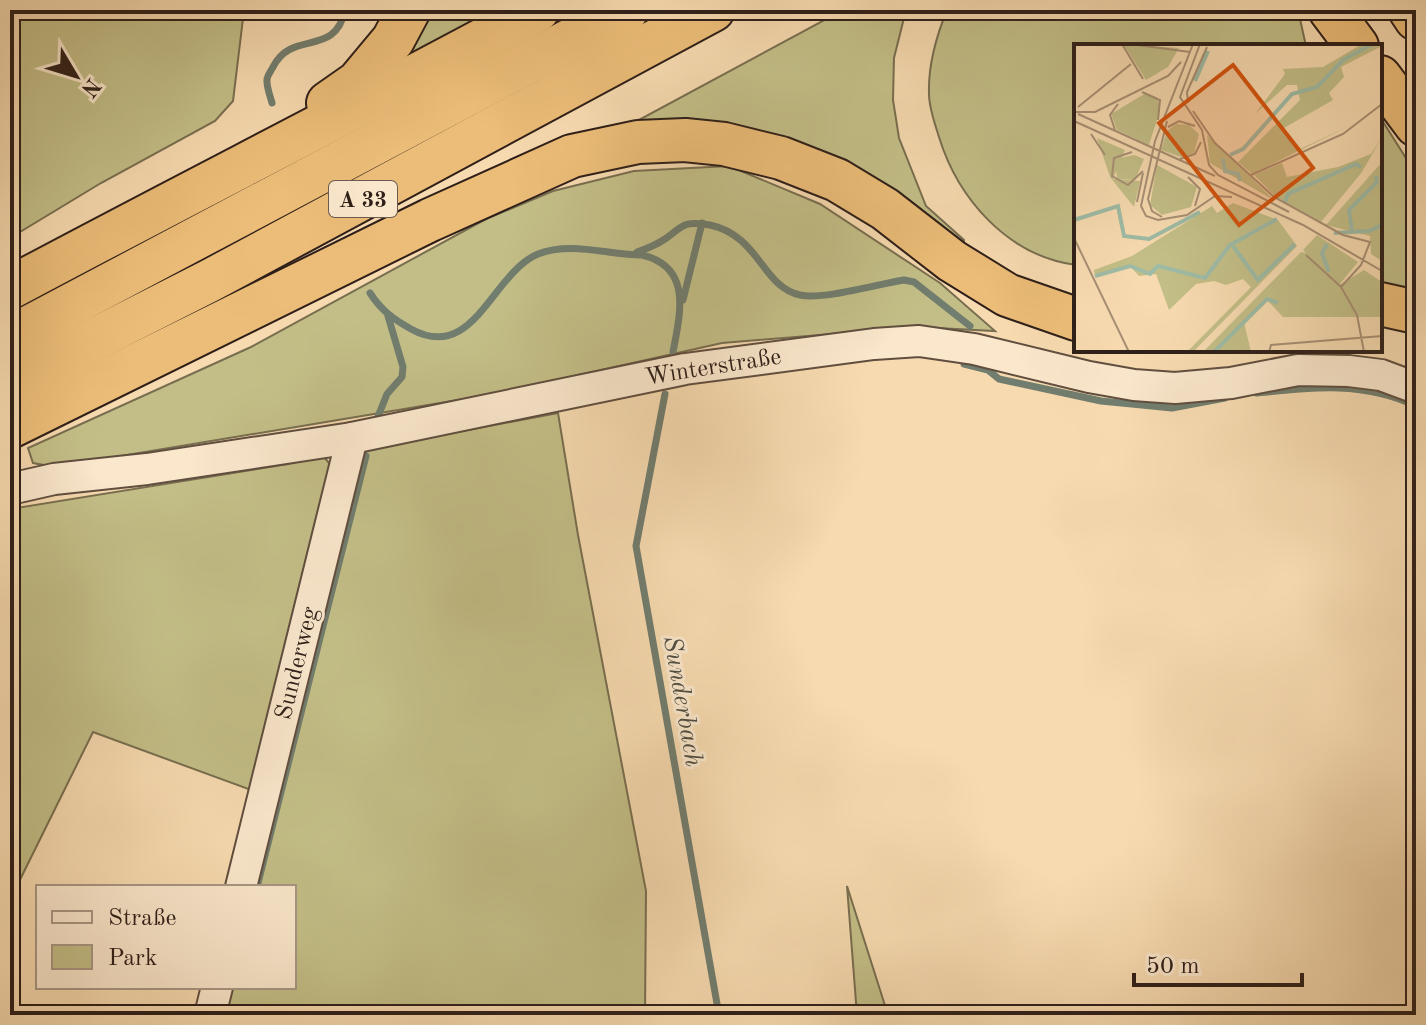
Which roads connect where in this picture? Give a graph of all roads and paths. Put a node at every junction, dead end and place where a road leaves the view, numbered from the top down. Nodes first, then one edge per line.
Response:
1 (409, 10) edge
2 (538, 10) edge
3 (627, 10) edge
4 (713, 10) edge
5 (1330, 10) edge
6 (1410, 10) edge
7 (1416, 19) edge
8 (1356, 44) edge
9 (1382, 80) edge
10 (1416, 125) edge
11 (249, 160) junction
12 (10, 288) edge
13 (1382, 304) edge
14 (1416, 312) edge
15 (1072, 318) edge
16 (10, 337) edge
17 (10, 382) edge
18 (1416, 388) edge
19 (10, 427) edge
20 (352, 438) junction
21 (10, 489) edge
22 (241, 885) edge
23 (216, 989) edge
24 (210, 1015) edge

1 - 11 highway
2 - 11 highway
3 - 16 highway, A 33
4 - 17 highway, A 33
5 - 8 highway
6 - 7 highway
9 - 10 highway
11 - 12 highway
13 - 14 highway
15 - 19 highway
18 - 20 street, Winterstraße
20 - 21 street, Winterstraße
20 - 22 street, Sunderweg
23 - 24 street

